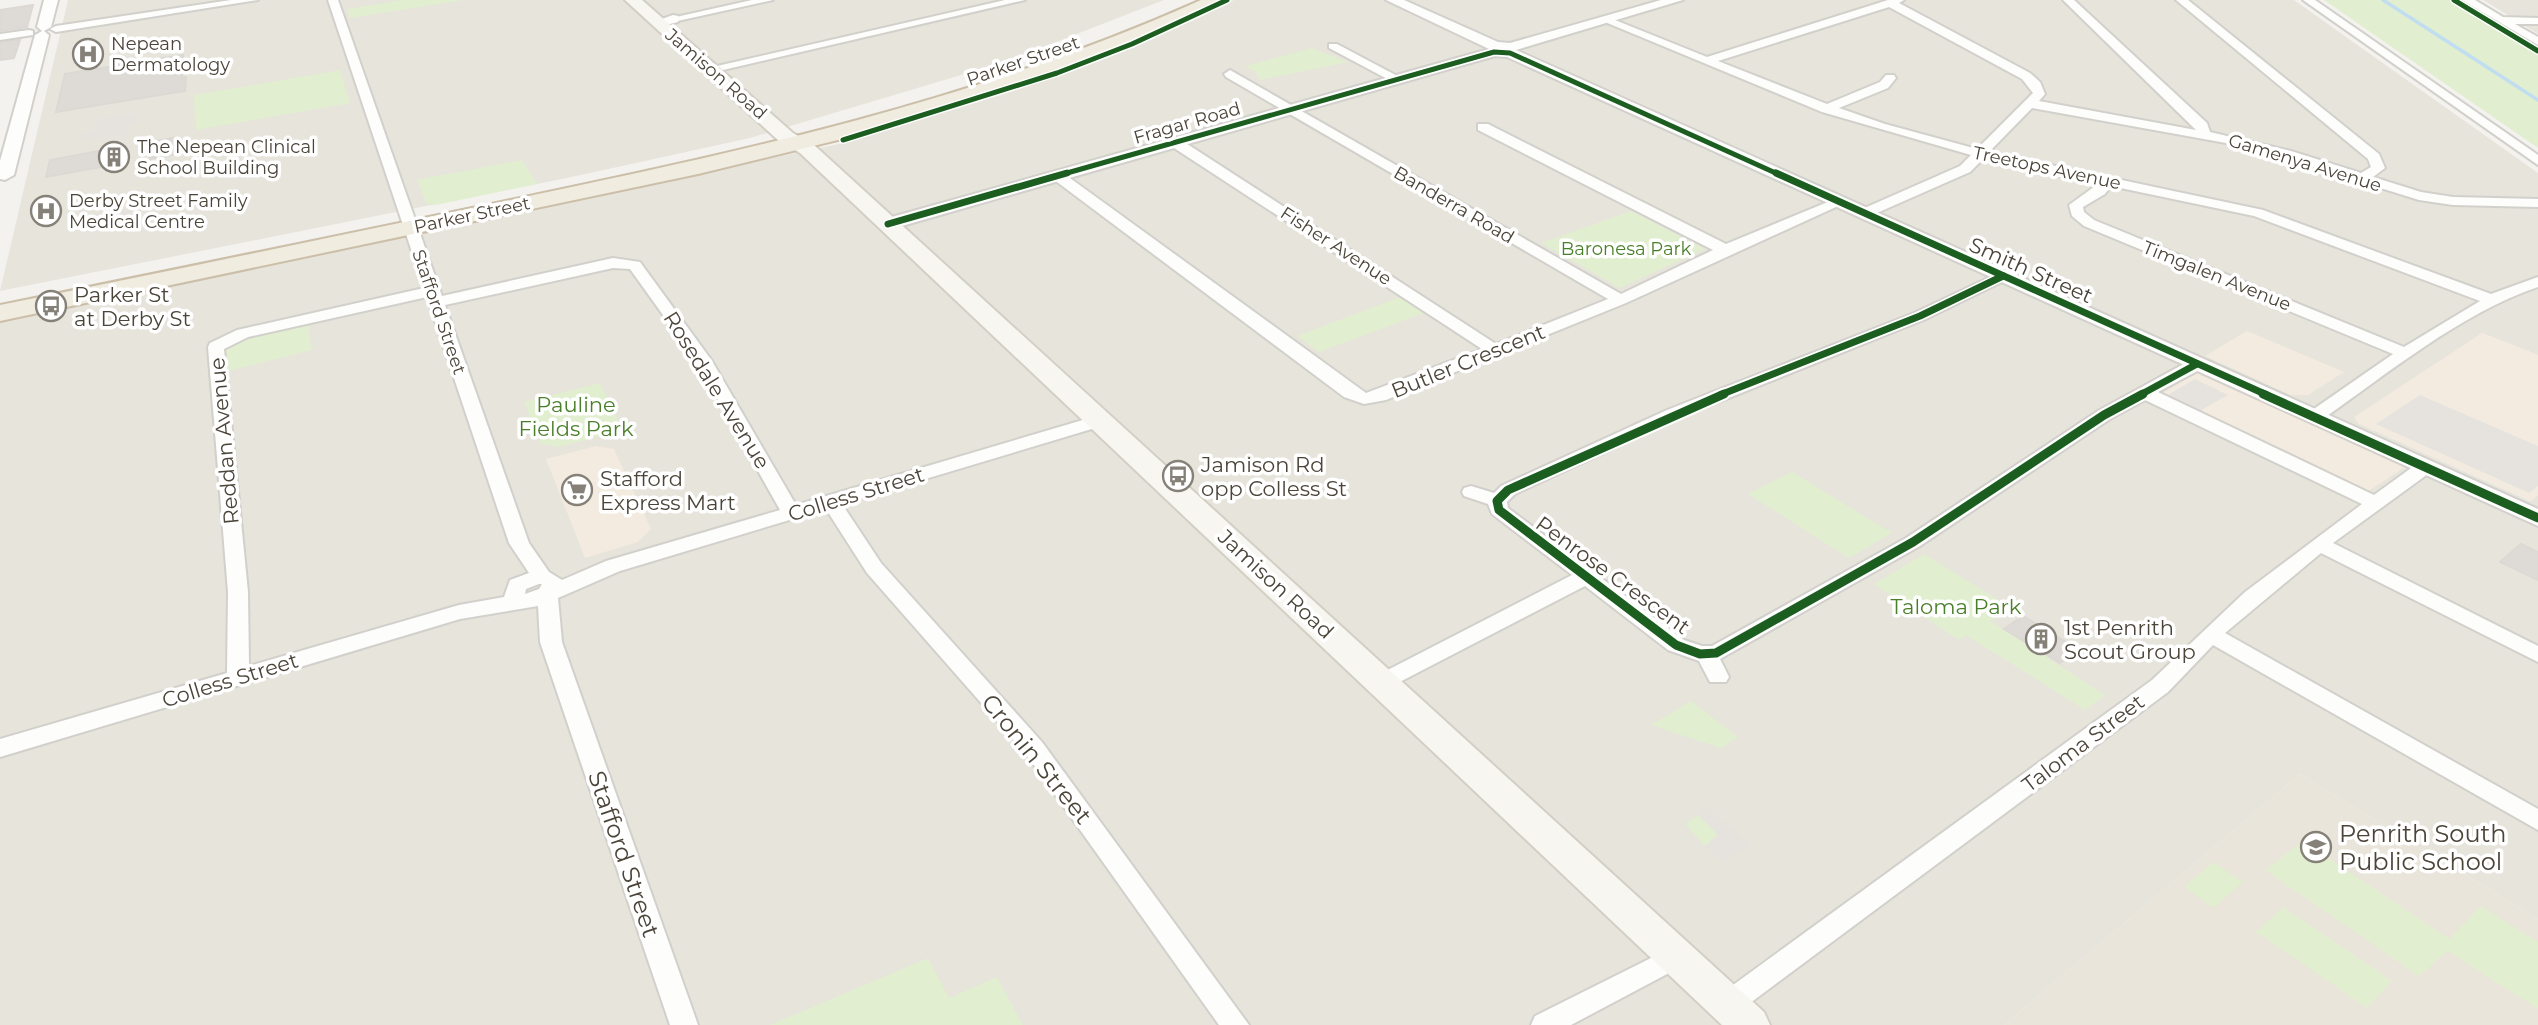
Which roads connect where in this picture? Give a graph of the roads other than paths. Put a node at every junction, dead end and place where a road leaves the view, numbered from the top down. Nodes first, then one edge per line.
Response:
1 (51, 0) edge
2 (253, 0) edge
3 (333, 0) edge
4 (633, 0) edge
5 (652, 0) edge
6 (768, 0) edge
7 (1020, 0) edge
8 (1188, 0) edge
9 (1216, 0) edge
10 (1393, 0) edge
11 (1676, 0) edge
12 (2068, 0) edge
13 (2180, 0) edge
14 (2308, 0) edge
15 (2467, 0) edge
16 (1894, 1) edge
17 (1606, 20) junction
18 (2501, 20) junction
19 (665, 21) junction
20 (2538, 21) edge
21 (43, 31) junction
22 (0, 37) edge
23 (2538, 43) edge
24 (1333, 47) dead end
25 (1502, 49) junction
26 (1706, 61) junction
27 (717, 67) junction
28 (1230, 74) dead end
29 (1890, 78) dead end
30 (1397, 79) junction
31 (2032, 104) junction
32 (1290, 109) junction
33 (1826, 109) junction
34 (1483, 127) dead end
35 (2204, 134) junction
36 (797, 137) junction
37 (1176, 143) junction
38 (1981, 154) junction
39 (2538, 161) edge
40 (1058, 176) junction
41 (2361, 179) junction
42 (1, 181) edge
43 (2107, 182) junction
44 (1840, 202) junction
45 (2538, 203) edge
46 (1865, 213) junction
47 (408, 223) junction
48 (888, 224) junction
49 (1725, 250) junction
50 (2003, 276) junction
51 (2538, 282) edge
52 (434, 297) junction
53 (0, 300) edge
54 (1620, 300) junction
55 (2492, 300) junction
56 (0, 313) edge
57 (1495, 350) junction
58 (2406, 353) junction
59 (2196, 364) junction
60 (2145, 393) junction
61 (2314, 417) junction
62 (1099, 421) junction
63 (2425, 467) junction
64 (1471, 492) dead end
65 (830, 501) junction
66 (1497, 501) junction
67 (2376, 503) junction
68 (791, 513) junction
69 (2538, 519) edge
70 (519, 543) junction
71 (2319, 544) junction
72 (1585, 577) junction
73 (545, 586) junction
74 (520, 594) junction
75 (2211, 634) junction
76 (551, 642) junction
77 (1707, 655) junction
78 (2538, 655) edge
79 (239, 677) junction
80 (1718, 677) dead end
81 (1382, 682) junction
82 (0, 748) edge
83 (2538, 821) edge
84 (1676, 956) junction
85 (1739, 1014) edge
86 (684, 1025) edge
87 (1235, 1025) edge
88 (1545, 1025) edge

1 - 21 street
2 - 21 street
3 - 47 street, Stafford Street
4 - 19 main road, Jamison Road
5 - 19 main road, Jamison Road
6 - 19 street
7 - 27 street
8 - 36 highway, Parker Street
9 - 36 highway, Parker Street
10 - 25 street, Smith Street
11 - 17 street, Fragar Road
12 - 35 street
13 - 41 street
14 - 39 street
15 - 18 street
16 - 26 street
16 - 31 street
17 - 25 street, Fragar Road
17 - 26 street, Treetops Avenue
18 - 20 street
18 - 23 street
19 - 27 main road, Jamison Road
21 - 22 street
21 - 42 street
24 - 30 street
25 - 30 street, Fragar Road
25 - 44 street, Smith Street
26 - 33 street, Treetops Avenue
27 - 36 main road, Jamison Road
28 - 32 street, Banderra Road
29 - 33 street
30 - 32 street, Fragar Road
31 - 35 street, Gamenya Avenue
31 - 38 street
32 - 37 street, Fragar Road
32 - 54 street, Banderra Road
33 - 38 street, Treetops Avenue
34 - 49 street
35 - 41 street, Gamenya Avenue
36 - 47 highway, Parker Street
36 - 48 main road, Jamison Road
37 - 40 street, Fragar Road
37 - 57 street, Fisher Avenue
38 - 43 street, Treetops Avenue
38 - 46 street
40 - 48 street, Fragar Road
40 - 57 street, Butler Crescent
41 - 45 street, Gamenya Avenue
43 - 55 street, Treetops Avenue
43 - 58 street, Timgalen Avenue
44 - 46 street, Smith Street
44 - 49 street, Butler Crescent
46 - 50 street, Smith Street
47 - 52 street, Stafford Street
47 - 53 highway, Parker Street
47 - 56 highway, Parker Street
48 - 62 main road, Jamison Road
49 - 54 street, Butler Crescent
50 - 59 street, Smith Street
50 - 66 street
51 - 55 street
52 - 68 street, Rosedale Avenue
52 - 70 street, Stafford Street
52 - 79 street, Reddan Avenue
54 - 57 street, Butler Crescent
55 - 58 street
58 - 61 street
59 - 60 street, Penrose Crescent
59 - 61 street, Smith Street
60 - 67 street
60 - 77 street, Penrose Crescent
61 - 63 street, Smith Street
62 - 65 street, Colless Street
62 - 81 main road, Jamison Road
63 - 67 street, Taloma Street
63 - 69 street, Smith Street
64 - 66 street
65 - 68 street, Colless Street
65 - 87 street, Cronin Street
66 - 72 street, Penrose Crescent
67 - 71 street, Taloma Street
68 - 73 street, Colless Street
70 - 73 street, Stafford Street
70 - 74 street, Stafford Street
71 - 75 street, Taloma Street
71 - 78 street
72 - 77 street, Penrose Crescent
72 - 81 street, Penrose Crescent
73 - 74 street, Colless Street
73 - 76 street, Stafford Street
74 - 76 street, Stafford Street
74 - 79 street, Colless Street
75 - 83 street
75 - 85 street, Taloma Street
76 - 86 street, Stafford Street
77 - 80 street, Penrose Crescent
79 - 82 street, Colless Street
81 - 84 main road, Jamison Road
84 - 85 main road, Jamison Road
84 - 88 street

